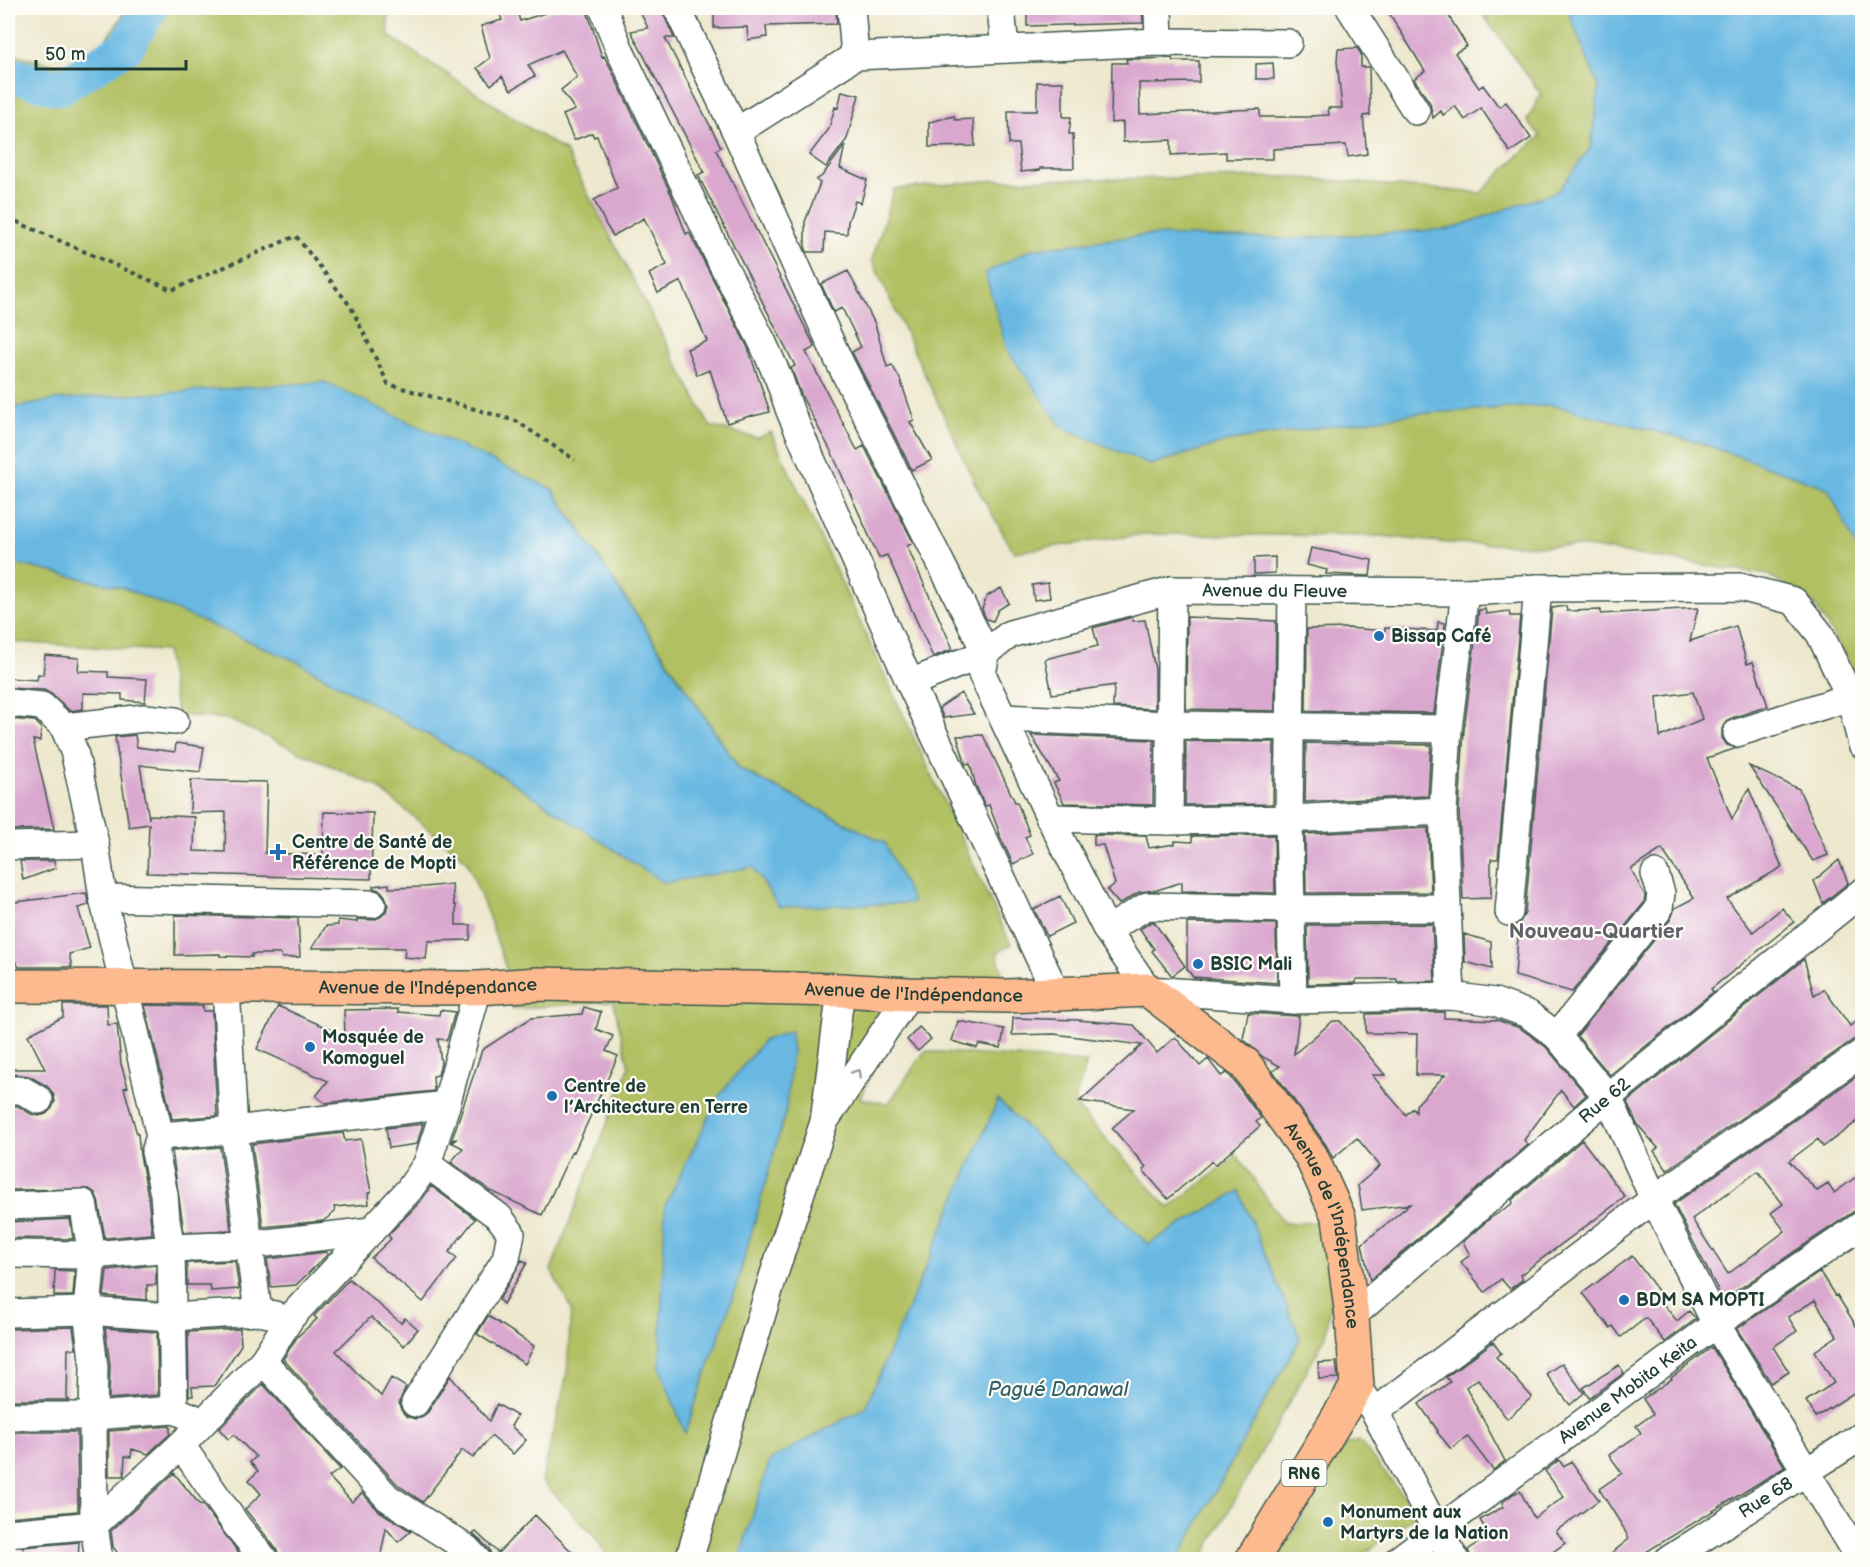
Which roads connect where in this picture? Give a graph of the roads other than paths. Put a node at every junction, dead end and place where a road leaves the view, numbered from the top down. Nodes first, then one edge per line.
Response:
1 (603, 8) edge
2 (677, 8) edge
3 (852, 8) edge
4 (1001, 8) edge
5 (1158, 8) edge
6 (1350, 8) edge
7 (1159, 42) junction
8 (1288, 43) dead end
9 (1005, 49) junction
10 (855, 56) junction
11 (1416, 111) dead end
12 (736, 132) junction
13 (1538, 588) junction
14 (1172, 590) junction
15 (1292, 592) junction
16 (1465, 592) junction
17 (986, 653) junction
18 (910, 683) junction
19 (1850, 697) junction
20 (8, 703) edge
21 (1003, 718) junction
22 (175, 722) dead end
23 (1170, 725) junction
24 (1290, 726) junction
25 (64, 727) junction
26 (1448, 729) junction
27 (1737, 733) dead end
28 (1863, 744) edge
29 (1443, 811) junction
30 (1050, 818) junction
31 (1289, 819) junction
32 (1169, 821) junction
33 (95, 844) junction
34 (8, 846) edge
35 (1655, 874) dead end
36 (1863, 892) edge
37 (103, 898) junction
38 (372, 904) dead end
39 (1446, 908) junction
40 (1290, 909) junction
41 (1509, 912) dead end
42 (1107, 930) junction
43 (8, 986) edge
44 (226, 987) junction
45 (123, 988) junction
46 (478, 988) junction
47 (841, 990) junction
48 (1148, 990) junction
49 (1056, 993) junction
50 (909, 994) junction
51 (1450, 996) junction
52 (1293, 1000) junction
53 (1557, 1036) junction
54 (1863, 1053) edge
55 (8, 1090) edge
56 (1608, 1097) junction
57 (39, 1100) dead end
58 (446, 1105) junction
59 (825, 1122) junction
60 (234, 1130) junction
61 (160, 1136) junction
62 (427, 1164) junction
63 (1654, 1199) junction
64 (8, 1206) edge
65 (1863, 1225) edge
66 (371, 1231) junction
67 (248, 1245) junction
68 (171, 1248) junction
69 (8, 1254) edge
70 (92, 1255) junction
71 (87, 1311) junction
72 (258, 1312) junction
73 (8, 1313) edge
74 (1352, 1316) junction
75 (171, 1317) junction
76 (291, 1317) junction
77 (1716, 1324) junction
78 (263, 1361) junction
79 (1357, 1386) junction
80 (415, 1403) dead end
81 (174, 1410) junction
82 (1375, 1412) junction
83 (8, 1416) edge
84 (93, 1416) junction
85 (204, 1422) junction
86 (1863, 1436) edge
87 (181, 1445) junction
88 (1807, 1472) junction
89 (94, 1526) junction
90 (1437, 1532) junction
91 (8, 1533) edge
92 (99, 1560) edge
93 (266, 1560) edge
94 (477, 1560) edge
95 (689, 1560) edge
96 (1252, 1560) edge
97 (1398, 1560) edge
98 (1456, 1560) edge
99 (1668, 1560) edge
100 (1860, 1560) edge

1 - 18 street
2 - 12 street
3 - 10 street
4 - 9 street
5 - 7 street
6 - 11 street
7 - 8 street
7 - 9 street
9 - 10 street
10 - 12 street
12 - 17 street
13 - 16 street, Avenue du Fleuve
13 - 19 street, Avenue du Fleuve
13 - 41 street
14 - 15 street, Avenue du Fleuve
14 - 17 street, Avenue du Fleuve
14 - 23 street
15 - 16 street, Avenue du Fleuve
15 - 24 street
16 - 26 street
17 - 18 street, Avenue du Fleuve
17 - 21 street
18 - 49 street
19 - 27 street
19 - 28 street, Avenue du Fleuve
20 - 25 street
21 - 23 street
21 - 30 street
22 - 25 street
23 - 24 street
23 - 32 street
24 - 26 street
24 - 31 street
25 - 33 street
26 - 29 street
29 - 31 street
29 - 39 street
30 - 32 street
30 - 42 street
31 - 32 street
31 - 40 street
33 - 34 street
33 - 37 street
35 - 53 street
36 - 56 street, Rue 62
37 - 38 street
37 - 45 street
39 - 40 street
39 - 51 street
40 - 42 street
40 - 52 street
42 - 48 street
43 - 45 main road, Avenue de l'Indépendance
44 - 45 main road, Avenue de l'Indépendance
44 - 46 main road, Avenue de l'Indépendance
44 - 60 street
45 - 61 street
46 - 47 main road, Avenue de l'Indépendance
46 - 58 street
47 - 50 main road, Avenue de l'Indépendance
47 - 59 street
48 - 49 main road, Avenue de l'Indépendance
48 - 52 street
48 - 74 main road, Avenue de l'Indépendance
49 - 50 main road, Avenue de l'Indépendance
59 -> 50 street
51 - 52 street
51 - 53 street
53 - 56 street
54 - 63 street
55 - 57 street
56 - 63 street
56 - 74 street, Rue 62
58 - 60 street
58 - 62 street
59 - 95 street
60 - 61 street
60 - 67 street
61 - 68 street
62 - 66 street
62 - 80 street
63 - 77 street
63 - 82 street
64 - 70 street
65 - 77 street, Avenue Mobita Keita
66 - 67 street
66 - 76 street
67 - 68 street
67 - 72 street
68 - 70 street
68 - 75 street
69 - 70 street
70 - 71 street
71 - 73 street
71 - 75 street
71 - 84 street
72 - 75 street
72 - 76 street
74 - 79 main road, Avenue de l'Indépendance
75 - 81 street
76 - 78 street
77 - 88 street
77 - 90 street, Avenue Mobita Keita
78 - 85 street
78 - 94 street
79 - 82 street
79 - 96 main road, RN6
81 - 84 street
81 - 85 street
82 - 90 street
83 - 84 street
84 - 89 street
85 - 87 street
86 - 88 street, Rue 68
87 - 89 street
87 - 93 street
88 - 99 street, Rue 68
88 - 100 street
89 - 91 street
89 - 92 street
90 - 97 street, Avenue Mobita Keita
90 - 98 street

